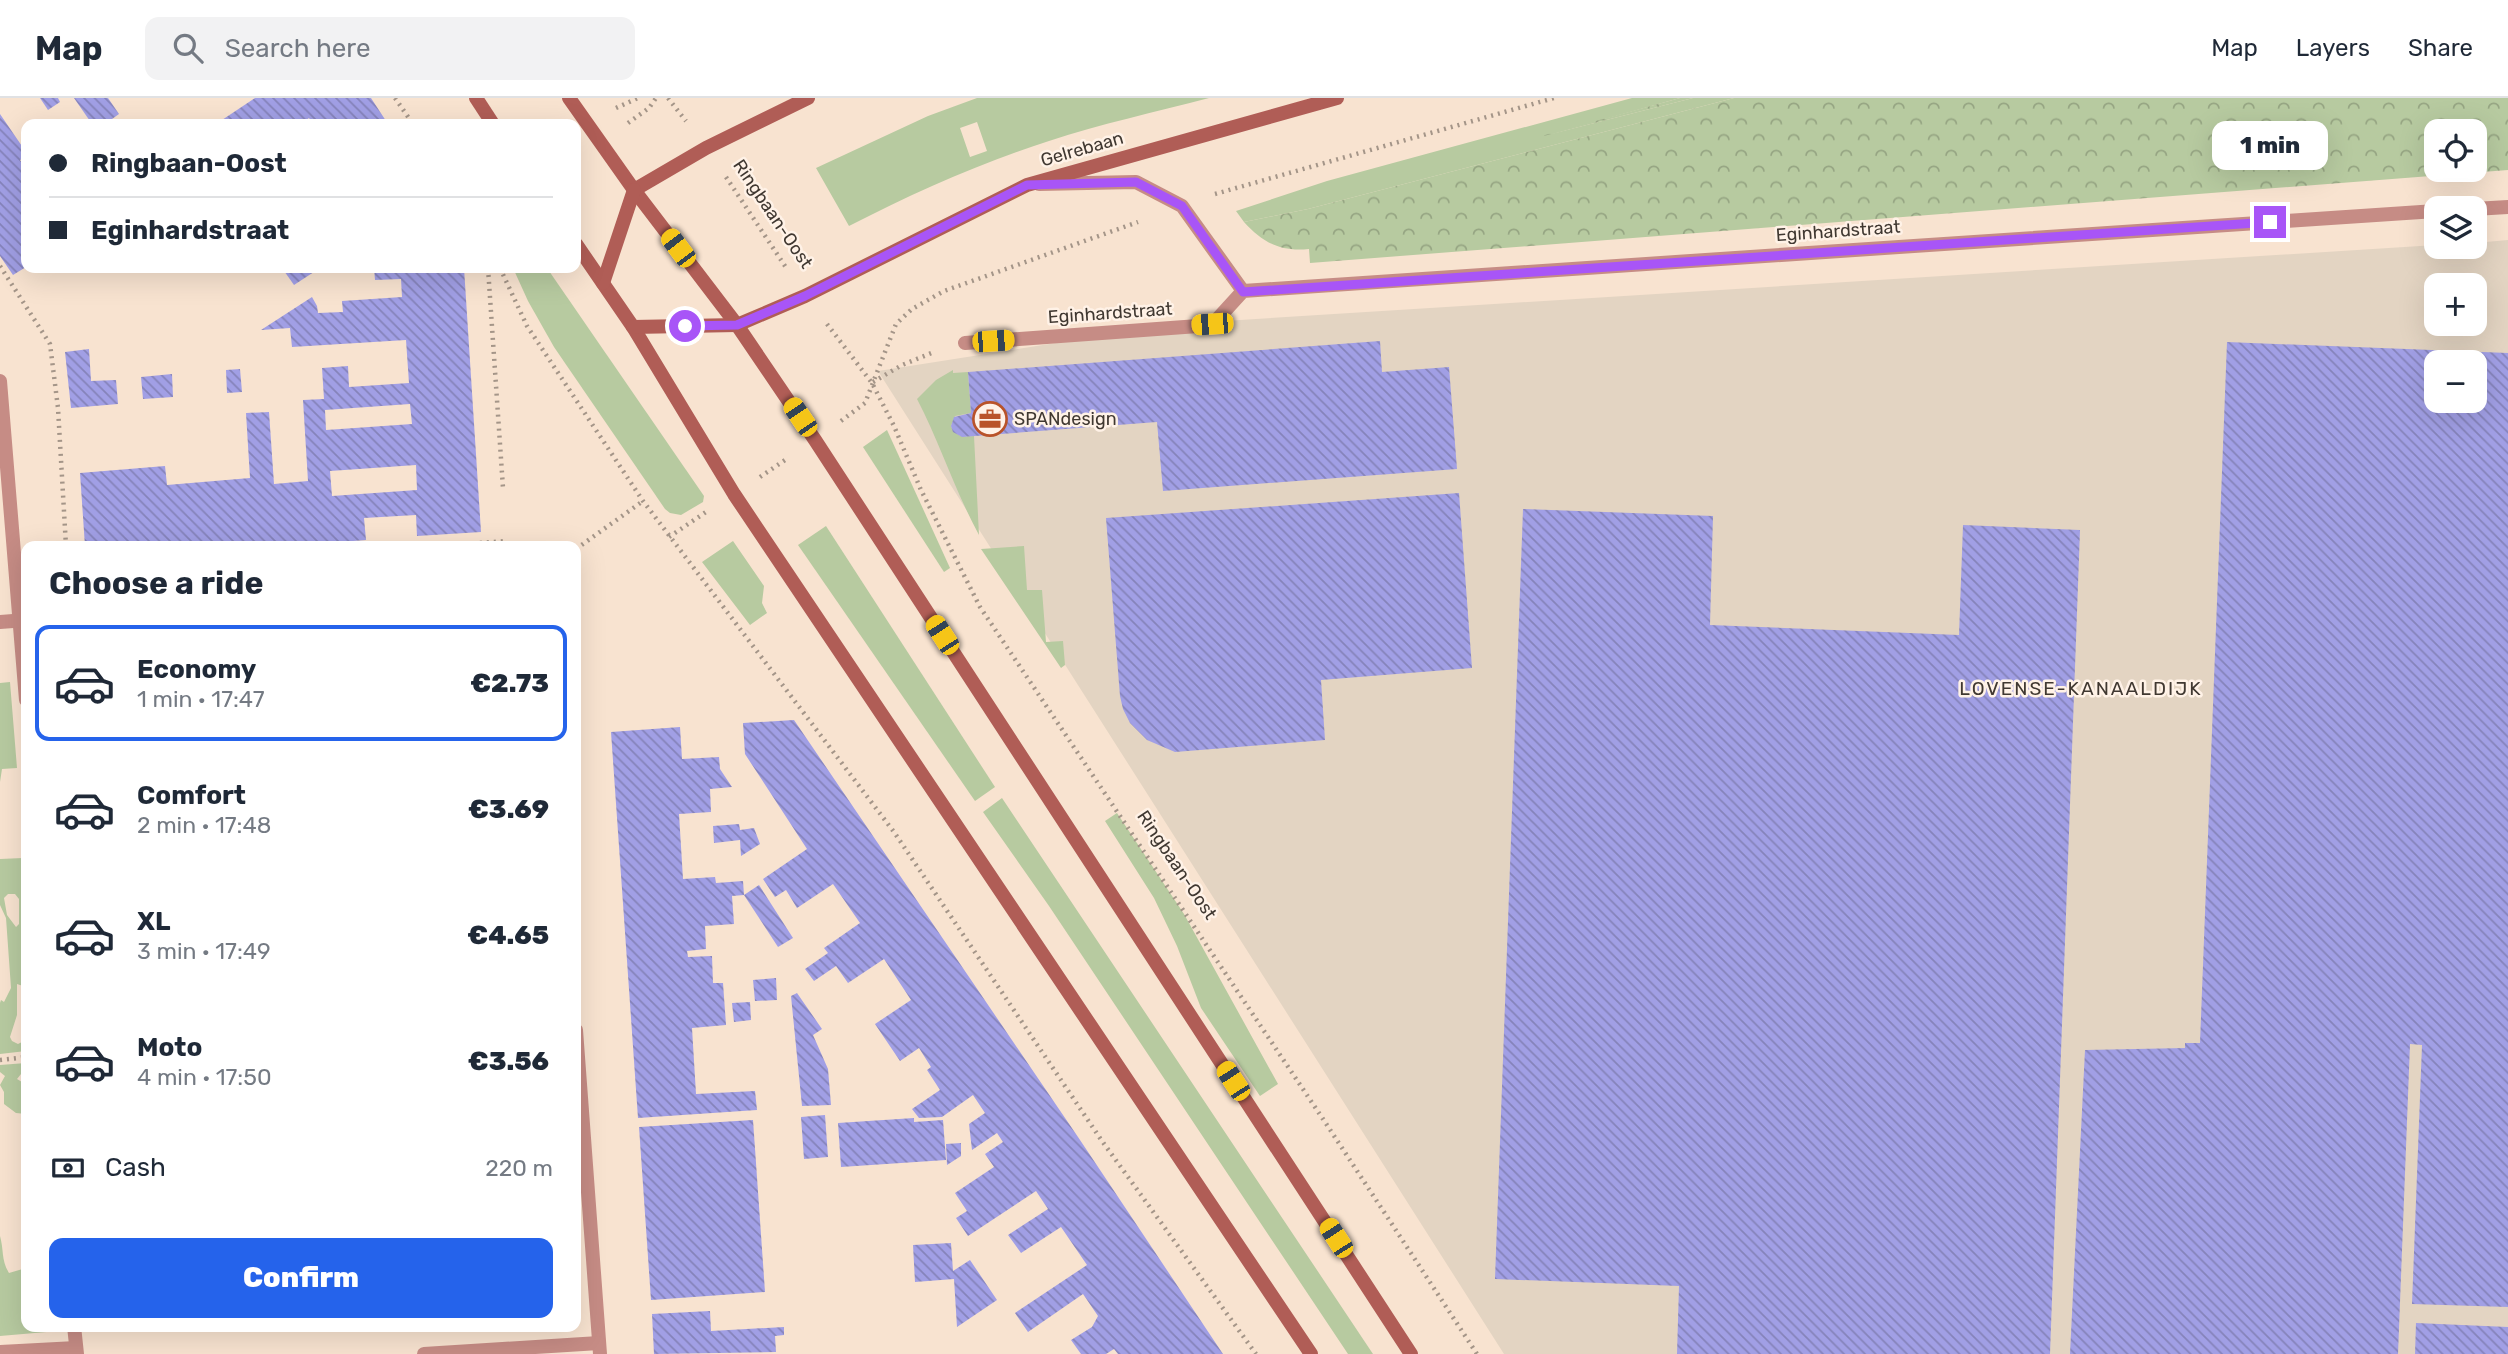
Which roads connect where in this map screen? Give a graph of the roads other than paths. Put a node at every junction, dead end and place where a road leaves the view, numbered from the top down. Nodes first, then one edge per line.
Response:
1 (476, 98) edge
2 (569, 98) edge
3 (808, 98) edge
4 (1337, 98) edge
5 (491, 119) edge
6 (1027, 185) junction
7 (634, 190) junction
8 (2508, 207) edge
9 (2487, 208) edge
10 (2424, 212) edge
11 (581, 251) edge
12 (603, 283) junction
13 (1243, 292) junction
14 (737, 325) junction
15 (633, 327) junction
16 (965, 343) road end
17 (0, 381) edge
18 (21, 599) edge
19 (21, 620) edge
20 (0, 622) edge
21 (581, 1097) edge
22 (75, 1332) edge
23 (600, 1348) edge
24 (76, 1351) edge
25 (0, 1352) edge
26 (424, 1354) edge
27 (1311, 1354) edge
28 (1411, 1354) edge

1 - 5 main road
2 - 7 main road
3 - 7 main road
4 - 6 main road, Gelrebaan
6 - 13 street
6 - 14 main road, Gelrebaan
7 - 12 main road
7 - 14 main road
8 - 9 street
10 - 13 street, Eginhardstraat
11 - 12 main road
12 - 15 main road
13 - 16 street, Eginhardstraat
14 - 15 main road
14 - 28 main road
15 - 27 main road
17 - 18 street
19 - 20 street
21 - 23 street
22 - 24 street
23 - 26 street
24 - 25 street

